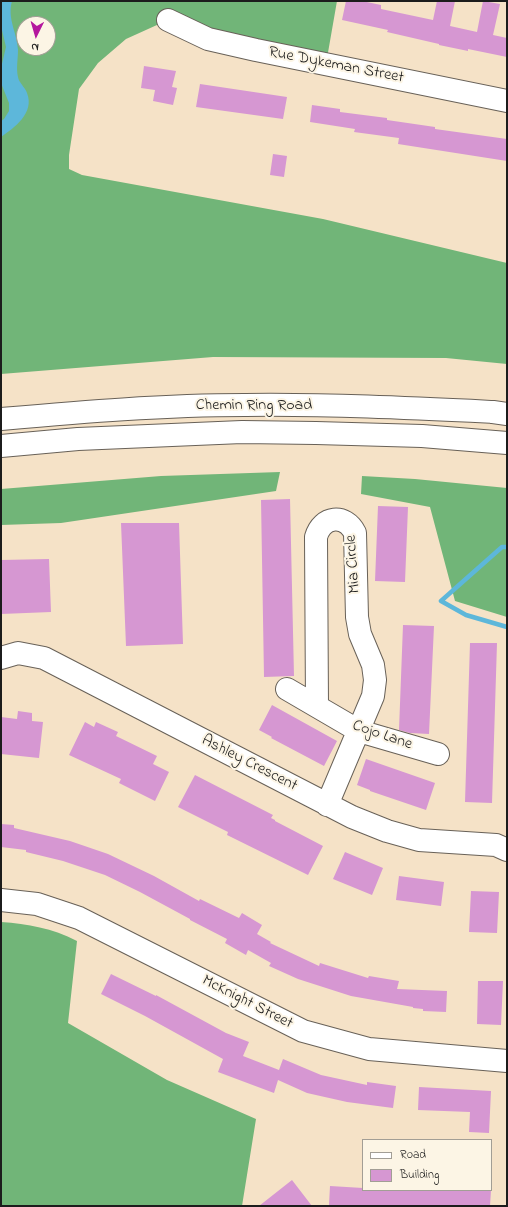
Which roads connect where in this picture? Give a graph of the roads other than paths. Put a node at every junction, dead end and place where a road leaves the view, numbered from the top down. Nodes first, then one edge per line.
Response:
1 (168, 20) dead end
2 (507, 101) edge
3 (507, 414) edge
4 (1, 419) edge
5 (507, 443) edge
6 (1, 446) edge
7 (1, 658) edge
8 (287, 689) dead end
9 (317, 706) junction
10 (359, 731) junction
11 (438, 754) dead end
12 (327, 804) junction
13 (507, 850) edge
14 (1, 900) edge
15 (507, 1060) edge

1 - 2 main road, Rue Dykeman Street
3 - 4 main road, Chemin Ring Road
5 - 6 main road, Chemin Ring Road
7 - 12 main road, Ashley Crescent
8 - 9 main road, Cojo Lane
9 - 10 main road, Cojo Lane
9 - 10 main road, Mia Circle
10 - 11 main road, Cojo Lane
10 - 12 main road, Mia Circle
12 - 13 main road, Ashley Crescent
14 - 15 main road, McKnight Street

